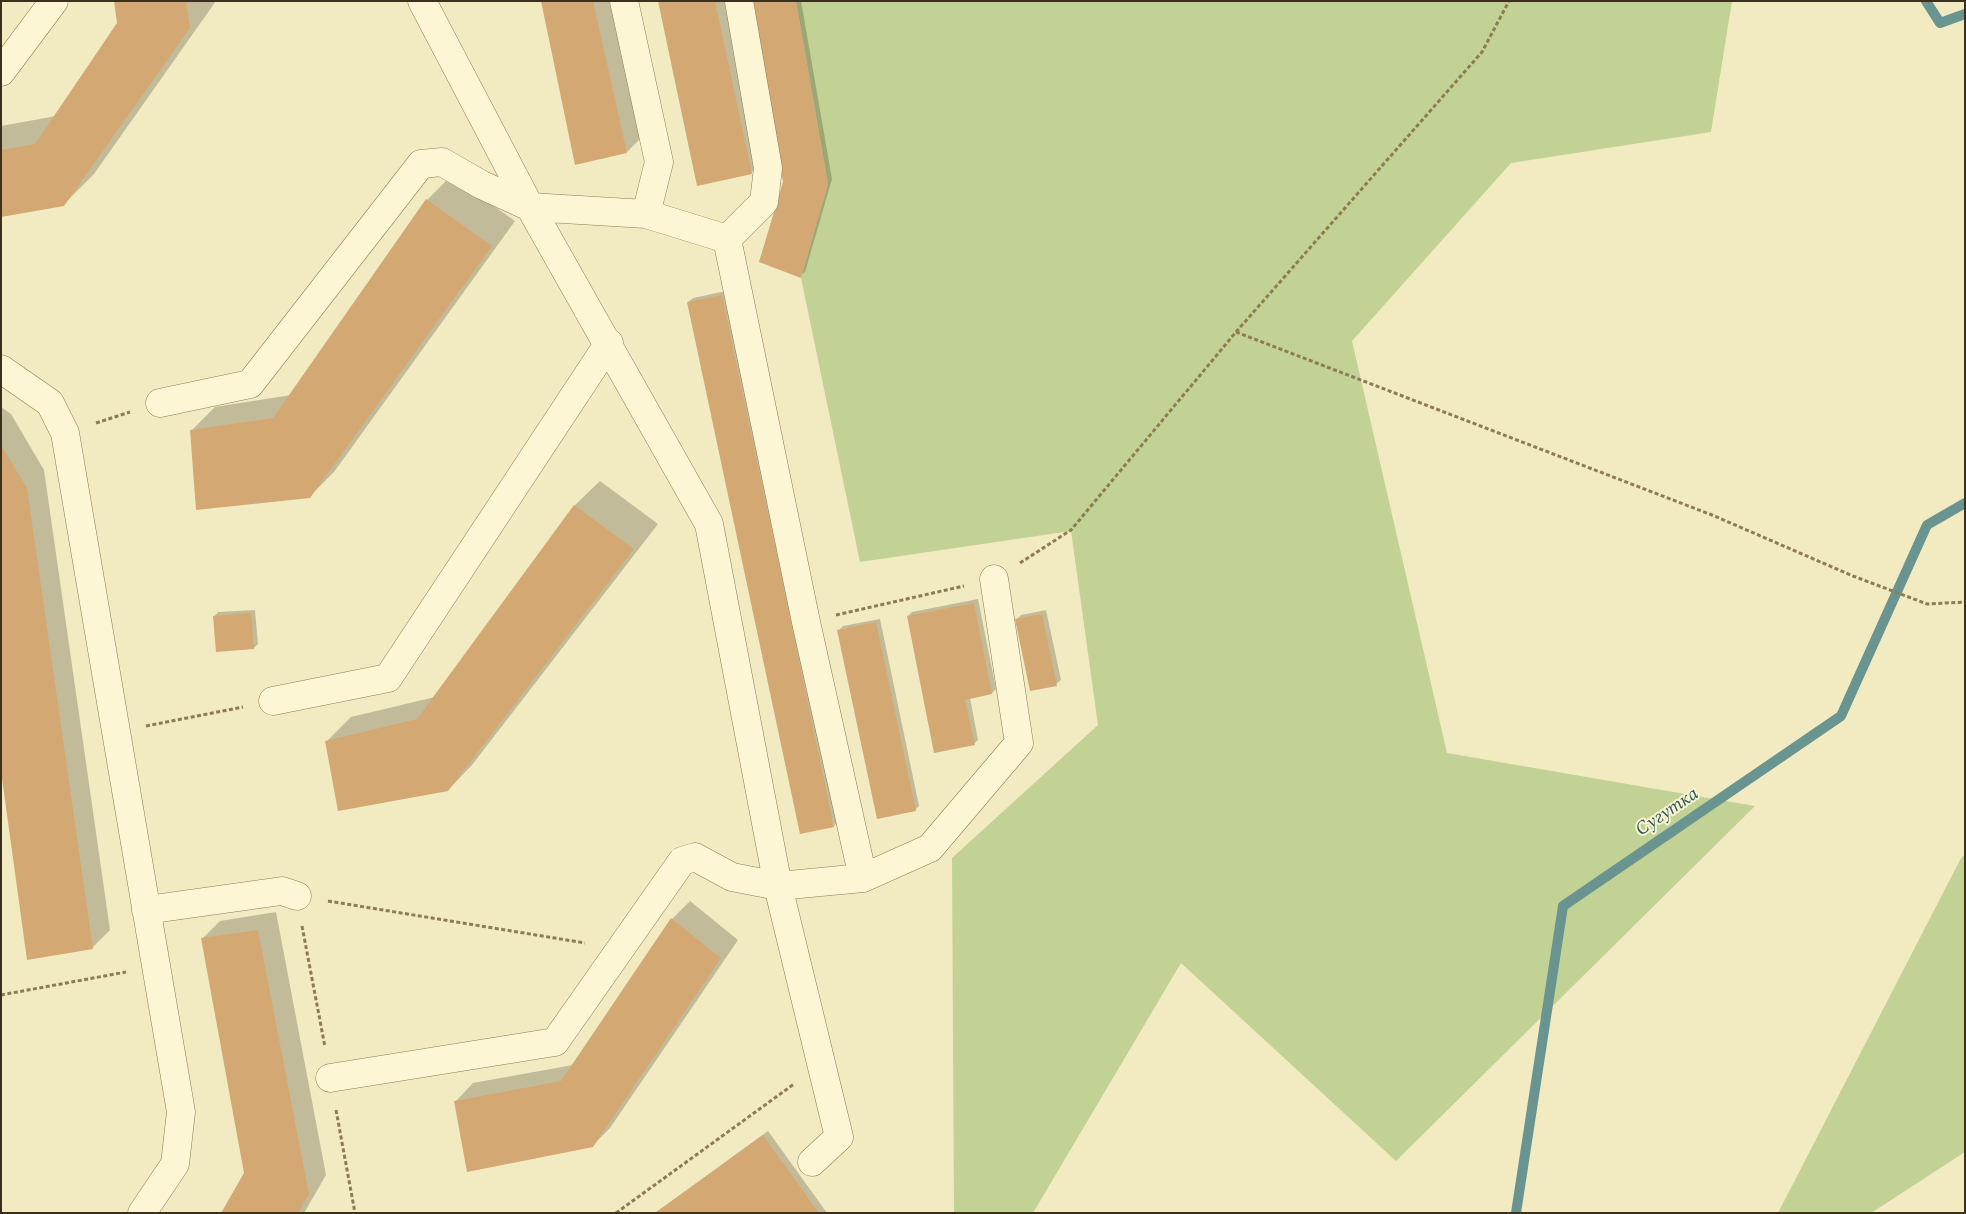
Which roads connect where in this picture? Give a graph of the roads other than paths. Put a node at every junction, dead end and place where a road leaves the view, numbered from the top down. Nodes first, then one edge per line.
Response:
1 (54, 1) edge
2 (422, 1) edge
3 (624, 1) edge
4 (739, 1) edge
5 (1, 72) edge
6 (530, 207) junction
7 (646, 214) junction
8 (727, 239) junction
9 (609, 344) junction
10 (1, 369) edge
11 (160, 403) road end
12 (994, 579) road end
13 (273, 702) road end
14 (863, 878) junction
15 (778, 886) junction
16 (297, 896) road end
17 (146, 910) junction
18 (330, 1078) dead end
19 (812, 1162) dead end
20 (142, 1213) edge

1 - 5 lane
2 - 6 lane
3 - 7 lane
4 - 8 lane
6 - 7 lane
6 - 9 lane
6 - 11 lane
7 - 8 lane
8 - 14 lane
9 - 13 lane
9 - 15 lane
10 - 17 lane
12 - 14 lane
14 - 15 lane
15 - 18 lane
15 - 19 lane
16 - 17 lane
17 - 20 lane

